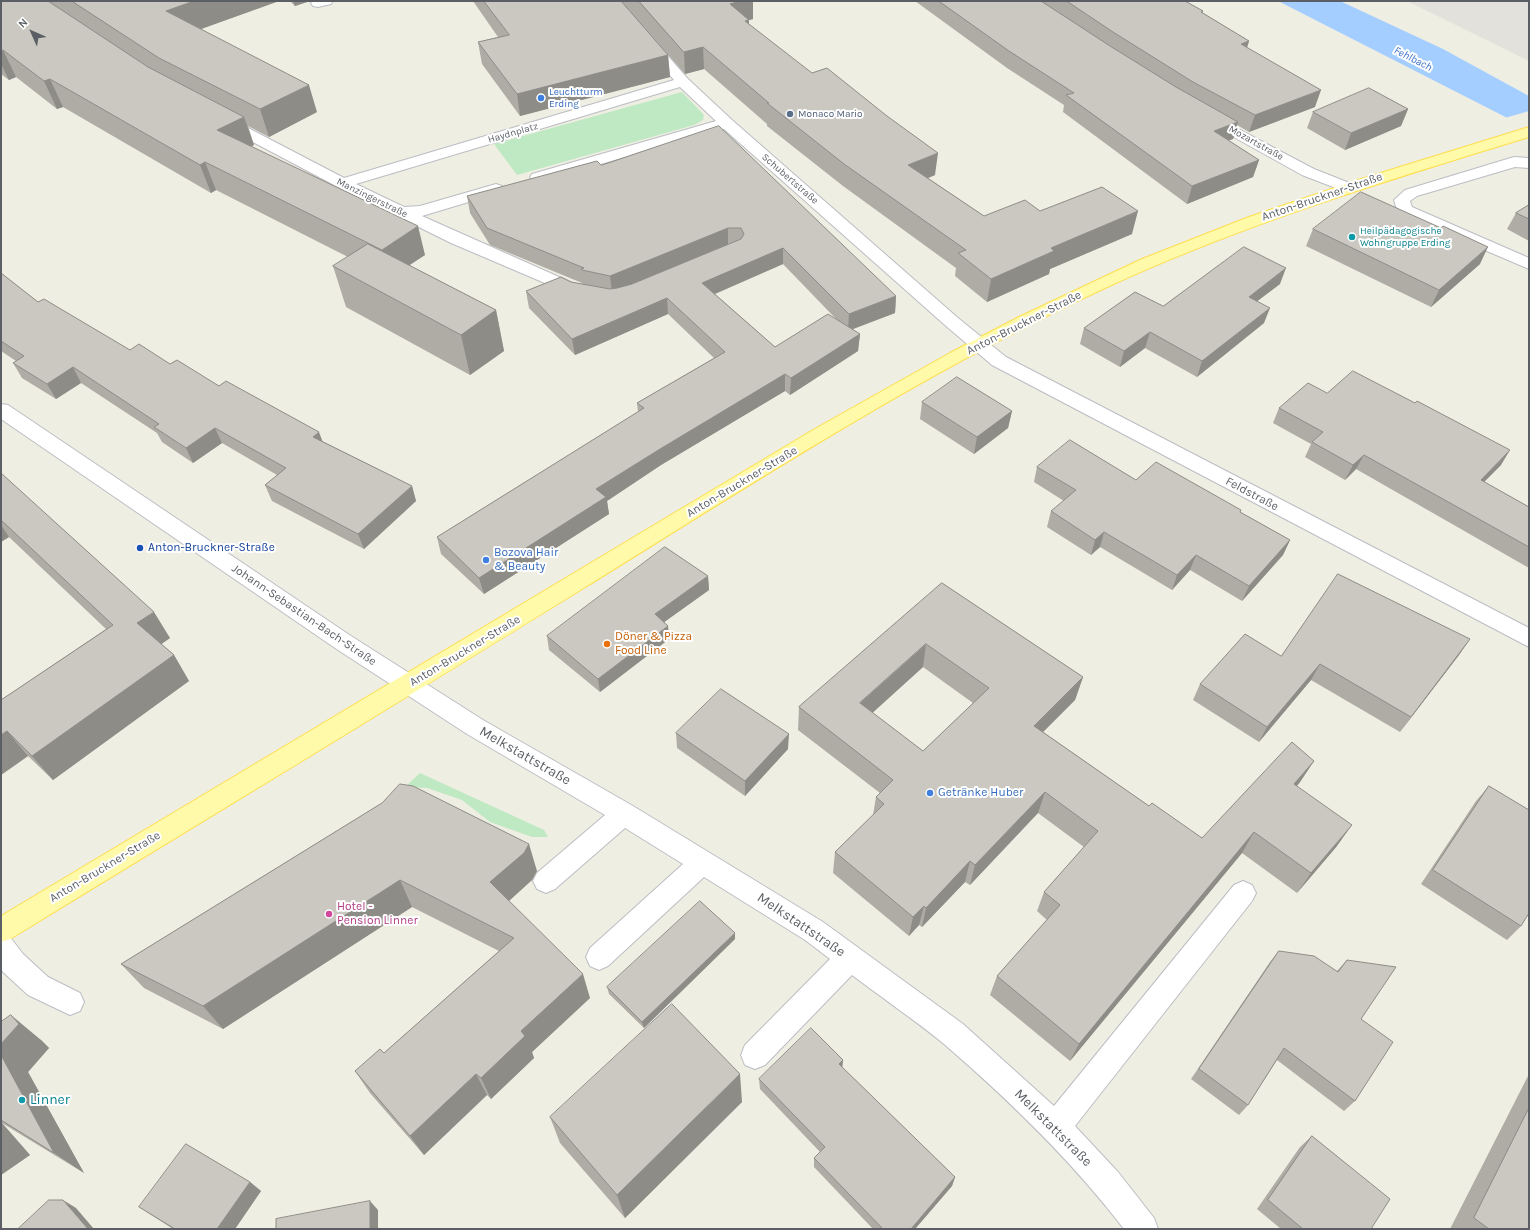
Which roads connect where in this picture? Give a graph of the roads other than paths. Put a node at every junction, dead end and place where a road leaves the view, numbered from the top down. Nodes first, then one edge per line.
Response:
1 (613, 1) edge
2 (684, 82) junction
3 (1193, 108) edge
4 (211, 115) edge
5 (727, 123) junction
6 (1529, 132) edge
7 (1522, 163) edge
8 (342, 183) junction
9 (1346, 187) junction
10 (404, 212) junction
11 (1529, 264) edge
12 (598, 298) edge
13 (979, 344) junction
14 (1, 410) edge
15 (1529, 638) edge
16 (410, 684) junction
17 (624, 814) junction
18 (703, 862) junction
19 (546, 881) dead end
20 (1243, 892) dead end
21 (1, 930) edge
22 (1, 946) edge
23 (599, 957) dead end
24 (850, 958) junction
25 (70, 1002) dead end
26 (756, 1055) dead end
27 (1055, 1126) junction
28 (1142, 1229) edge

1 - 2 street, Schubertstraße
2 - 5 street, Schubertstraße
2 - 8 street, Haydnplatz
3 - 9 street, Mozartstraße
4 - 8 street, Manzingerstraße
5 - 10 street
5 - 13 street, Schubertstraße
6 - 9 main road, Anton-Bruckner-Straße
7 - 11 street
8 - 10 street, Manzingerstraße
9 - 13 main road, Anton-Bruckner-Straße
10 - 12 street, Manzingerstraße
13 - 15 street, Feldstraße
13 - 16 main road, Anton-Bruckner-Straße
14 - 16 street, Johann-Sebastian-Bach-Straße
16 - 17 street, Melkstattstraße
16 - 21 main road, Anton-Bruckner-Straße
17 - 18 street, Melkstattstraße
17 - 19 street
18 - 23 street
18 - 24 street, Melkstattstraße
20 - 27 street
22 - 25 street
24 - 26 street
24 - 27 street, Melkstattstraße
27 - 28 street, Melkstattstraße

